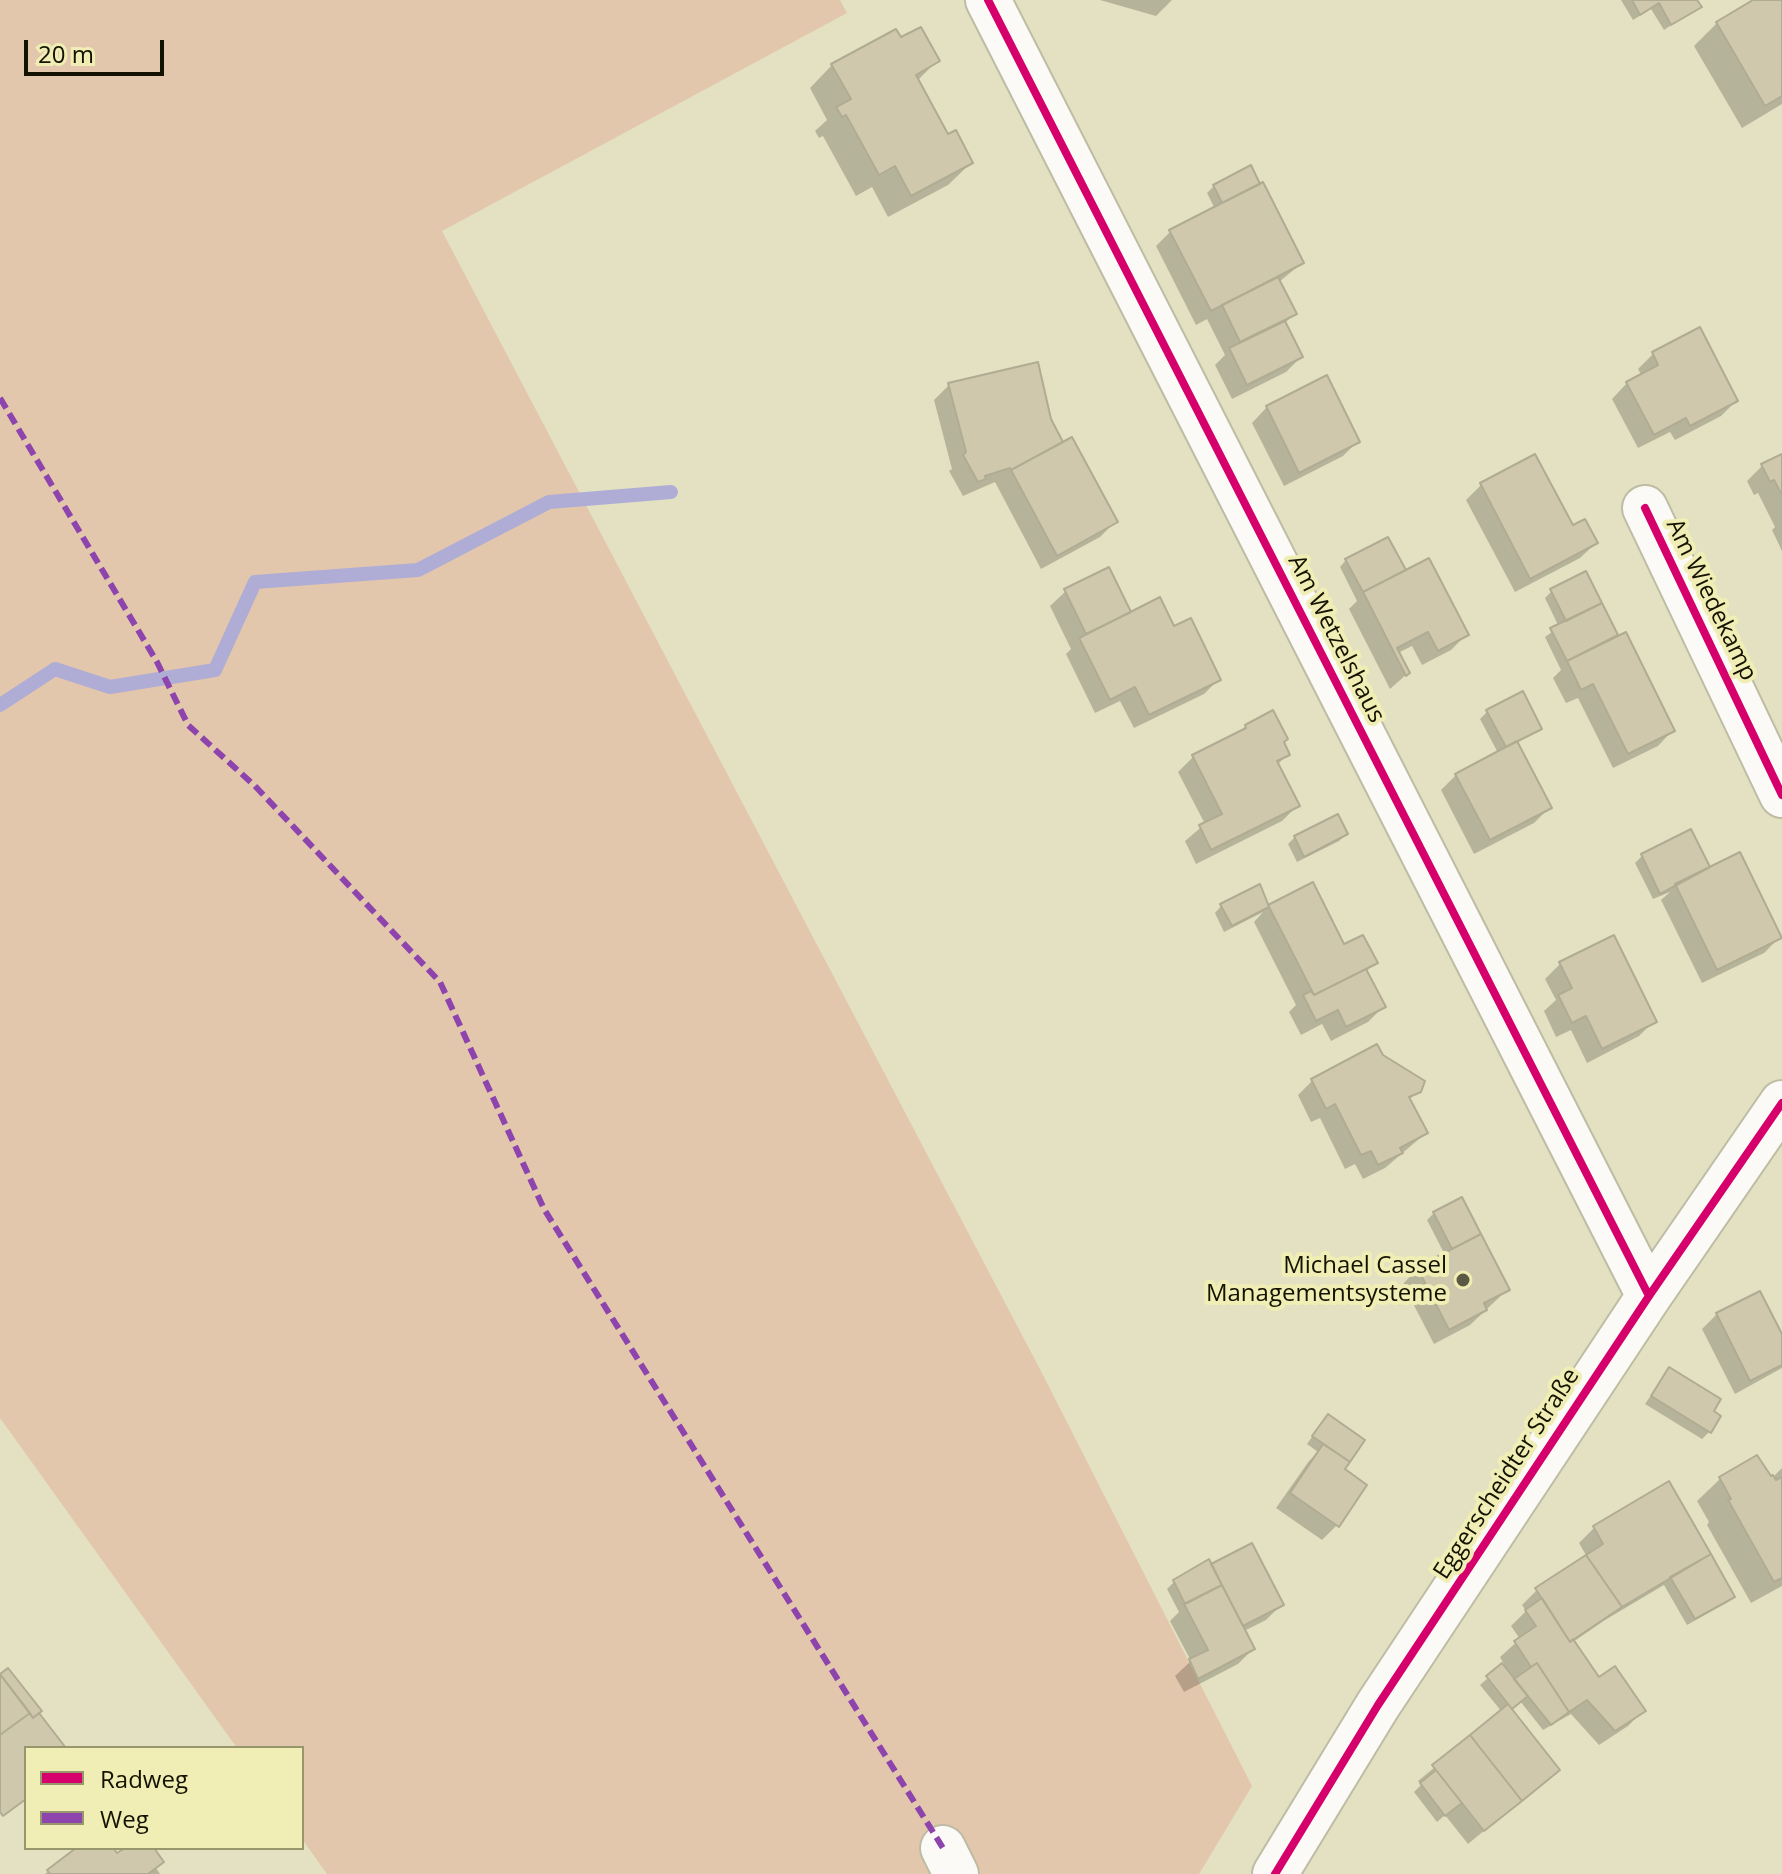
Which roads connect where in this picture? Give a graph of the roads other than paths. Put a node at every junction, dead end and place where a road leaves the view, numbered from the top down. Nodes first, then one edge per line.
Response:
1 (988, 0) edge
2 (1645, 508) dead end
3 (1782, 795) edge
4 (1782, 1103) edge
5 (1649, 1296) junction
6 (1275, 1874) edge

1 - 5 street, Am Wetzelshaus
2 - 3 street, Am Wiedekamp
4 - 5 street, Eggerscheidter Straße
5 - 6 street, Eggerscheidter Straße

